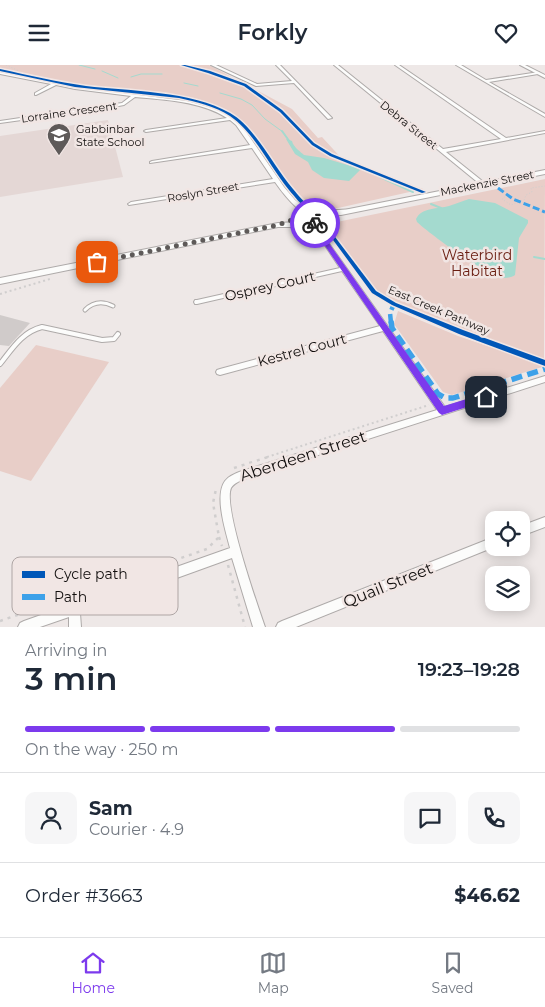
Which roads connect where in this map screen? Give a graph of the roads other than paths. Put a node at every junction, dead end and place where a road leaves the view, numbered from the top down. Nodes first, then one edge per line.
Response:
1 (213, 65) edge
2 (278, 65) edge
3 (336, 65) edge
4 (397, 65) edge
5 (458, 65) edge
6 (522, 65) edge
7 (9, 73) edge
8 (538, 73) junction
9 (545, 77) edge
10 (486, 81) junction
11 (295, 82) junction
12 (55, 85) junction
13 (36, 94) dead end
14 (134, 95) junction
15 (545, 116) edge
16 (330, 118) dead end
17 (231, 119) junction
18 (0, 122) edge
19 (146, 131) dead end
20 (545, 131) edge
21 (505, 139) junction
22 (253, 146) junction
23 (442, 151) junction
24 (152, 162) dead end
25 (545, 172) edge
26 (276, 179) junction
27 (483, 184) junction
28 (293, 201) junction
29 (131, 204) dead end
30 (318, 217) junction
31 (302, 221) junction
32 (326, 243) junction
33 (344, 269) junction
34 (0, 281) edge
35 (197, 303) dead end
36 (113, 306) dead end
37 (85, 310) dead end
38 (384, 328) junction
39 (118, 334) dead end
40 (0, 364) edge
41 (220, 372) dead end
42 (545, 379) edge
43 (442, 411) junction
44 (545, 522) edge
45 (530, 528) edge
46 (485, 546) edge
47 (236, 551) junction
48 (178, 572) edge
49 (57, 615) edge
50 (24, 627) edge
51 (259, 627) edge
52 (282, 627) edge

1 - 11 street
2 - 11 street
3 - 23 street, Debra Street
4 - 21 street
5 - 10 street
6 - 8 street
7 - 12 street
8 - 9 street
8 - 10 street
10 - 15 street
11 - 16 street
12 - 13 street
12 - 14 street
14 - 17 street
14 - 18 street, Lorraine Crescent
17 - 19 street
17 - 22 street
20 - 21 street
21 - 23 street
22 - 24 street
22 - 26 street
23 - 27 street, Debra Street
25 - 27 main road, Mackenzie Street
26 - 28 street
26 - 29 street, Roslyn Street
27 - 30 main road, Mackenzie Street
28 - 30 street
28 - 31 street
30 - 31 main road
30 - 31 main road
30 - 32 street
31 - 32 street
31 - 34 main road
32 - 33 street
33 - 35 street, Osprey Court
33 - 38 street
36 - 37 lane
38 - 41 street, Kestrel Court
38 - 43 street
39 - 40 lane
42 - 43 street, Aberdeen Street
43 - 47 street, Aberdeen Street
44 - 45 street
46 - 52 street, Quail Street
47 - 48 street
47 - 51 street
49 - 50 street

